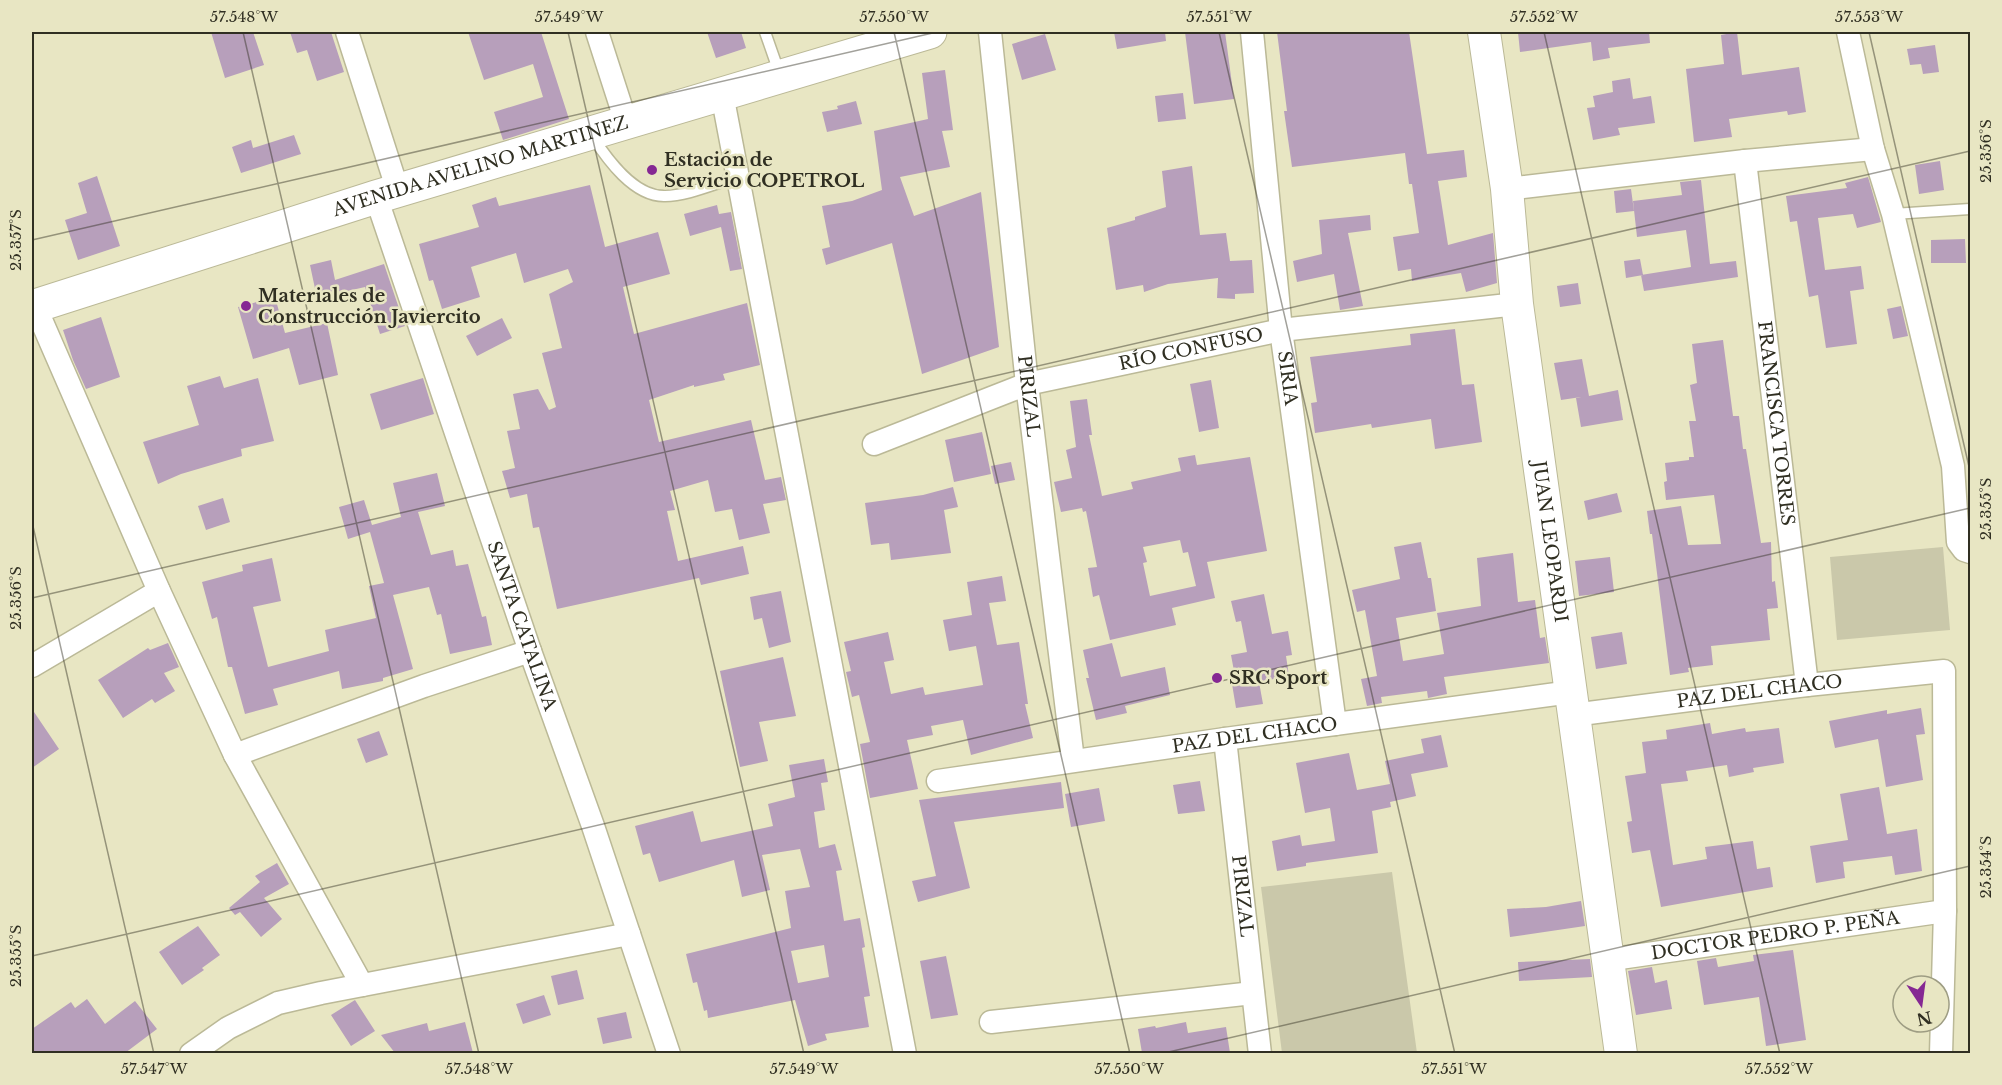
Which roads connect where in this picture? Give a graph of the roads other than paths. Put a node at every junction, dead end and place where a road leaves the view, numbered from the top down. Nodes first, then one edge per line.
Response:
1 (347, 32) edge
2 (597, 32) edge
3 (765, 32) edge
4 (930, 32) edge
5 (990, 32) edge
6 (1252, 32) edge
7 (1484, 32) edge
8 (1848, 32) edge
9 (877, 40) edge
10 (780, 76) junction
11 (722, 94) junction
12 (626, 123) junction
13 (590, 133) junction
14 (1873, 149) junction
15 (1745, 161) junction
16 (738, 177) junction
17 (1507, 189) junction
18 (386, 194) junction
19 (1971, 209) edge
20 (1893, 214) junction
21 (1517, 304) junction
22 (33, 306) edge
23 (1281, 330) junction
24 (1028, 384) junction
25 (874, 444) dead end
26 (1971, 552) edge
27 (159, 591) junction
28 (530, 651) junction
29 (32, 666) edge
30 (1807, 685) junction
31 (1572, 704) junction
32 (1335, 724) junction
33 (1225, 738) junction
34 (235, 755) junction
35 (1073, 760) junction
36 (938, 781) dead end
37 (1945, 911) junction
38 (629, 934) junction
39 (1606, 960) junction
40 (362, 985) junction
41 (1253, 993) junction
42 (991, 1022) dead end
43 (191, 1053) edge
44 (669, 1053) edge
45 (905, 1053) edge
46 (1260, 1053) edge
47 (1621, 1053) edge
48 (1941, 1053) edge

1 - 18 street, SANTA CATALINA
2 - 12 street
3 - 10 lane
4 - 9 main road, AVENIDA AVELINO MARTINEZ
5 - 24 street, PIRIZAL
6 - 23 street, SIRIA
7 - 17 main road, JUAN LEOPARDI
8 - 14 street
9 - 10 main road, AVENIDA AVELINO MARTINEZ
10 - 11 main road, AVENIDA AVELINO MARTINEZ
11 - 12 main road, AVENIDA AVELINO MARTINEZ
11 - 16 street
12 - 13 main road, AVENIDA AVELINO MARTINEZ
13 - 16 lane
13 - 18 main road, AVENIDA AVELINO MARTINEZ
14 - 15 street
14 - 20 street
15 - 17 street
15 - 30 street, FRANCISCA TORRES
16 - 45 street
17 - 21 main road, JUAN LEOPARDI
18 - 22 main road, AVENIDA AVELINO MARTINEZ
18 - 28 street, SANTA CATALINA
19 - 20 lane
20 - 26 street
21 - 23 street, RÍO CONFUSO
21 - 31 main road, JUAN LEOPARDI
22 - 27 street
23 - 24 street, RÍO CONFUSO
23 - 32 street, SIRIA
24 - 25 street, RÍO CONFUSO
24 - 35 street, PIRIZAL
27 - 29 street
27 - 34 street
28 - 34 street
28 - 38 street, SANTA CATALINA
30 - 31 street, PAZ DEL CHACO
30 - 37 street, PAZ DEL CHACO
31 - 32 street, PAZ DEL CHACO
31 - 39 main road, JUAN LEOPARDI
32 - 33 street, PAZ DEL CHACO
33 - 35 street, PAZ DEL CHACO
33 - 41 street, PIRIZAL
34 - 40 street
35 - 36 street, PAZ DEL CHACO
37 - 39 street, DOCTOR PEDRO P. PEÑA
37 - 48 street
38 - 40 street
38 - 44 street, SANTA CATALINA
39 - 47 main road, JUAN LEOPARDI
40 - 43 street
41 - 42 street
41 - 46 street, PIRIZAL

